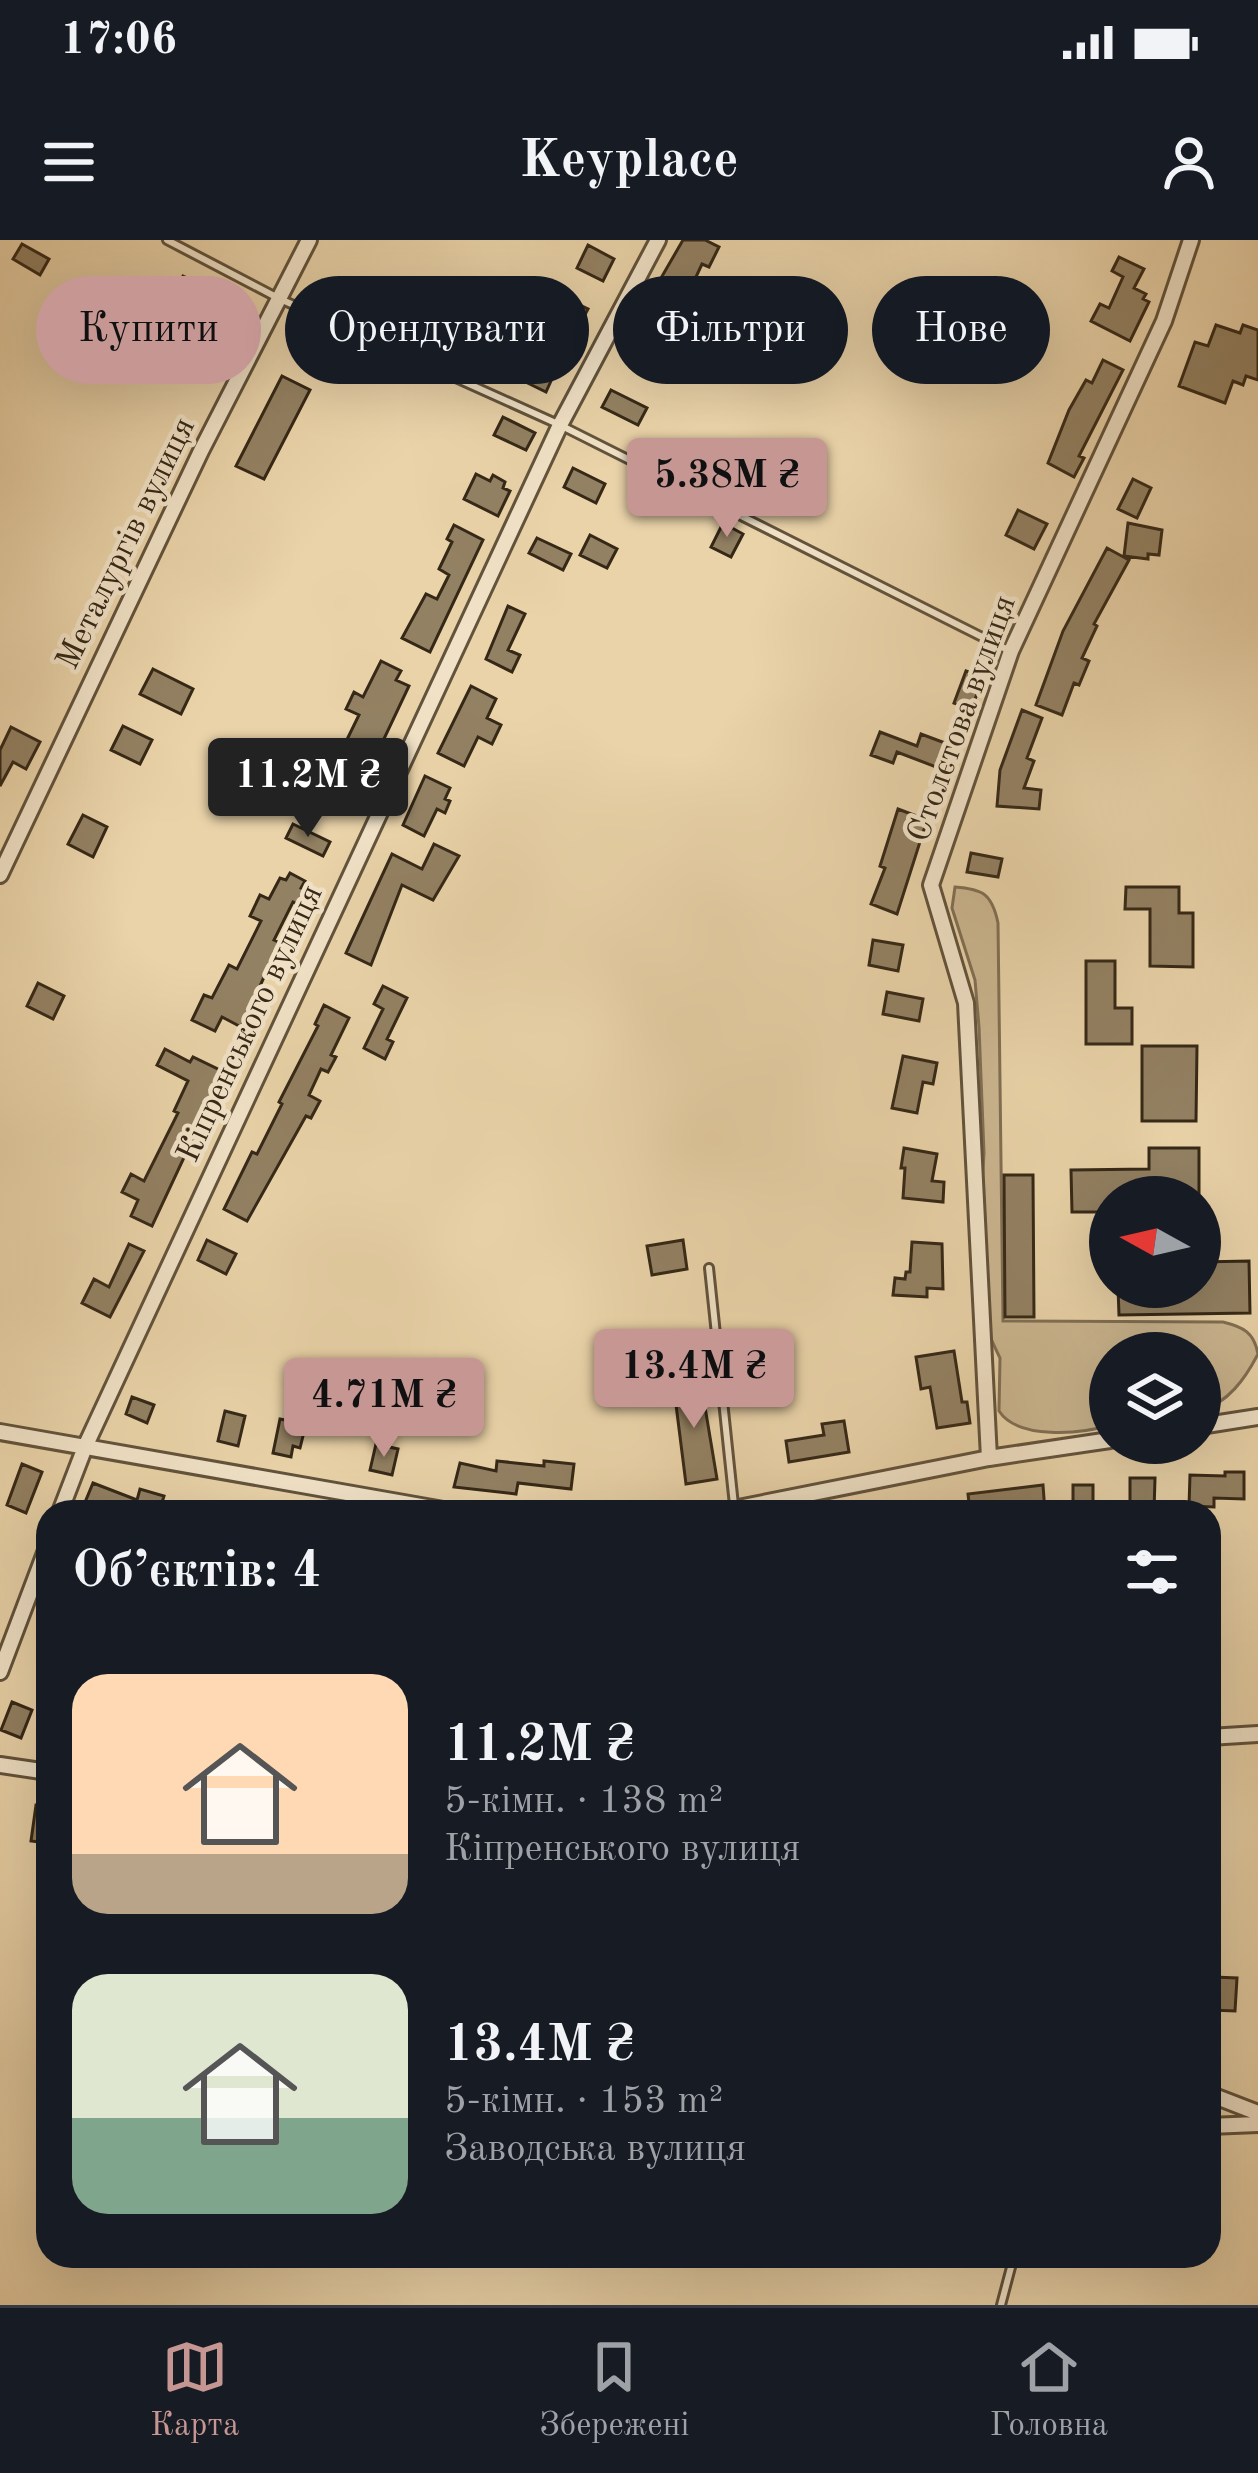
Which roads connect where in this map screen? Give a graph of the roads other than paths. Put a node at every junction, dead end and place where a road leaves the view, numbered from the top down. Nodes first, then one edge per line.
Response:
1 (167, 240) edge
2 (309, 240) edge
3 (658, 240) edge
4 (1191, 240) edge
5 (278, 298) junction
6 (560, 425) junction
7 (1011, 651) junction
8 (0, 875) edge
9 (709, 1268) dead end
10 (1258, 1417) edge
11 (1221, 1423) edge
12 (0, 1432) edge
13 (1089, 1443) edge
14 (85, 1447) junction
15 (989, 1459) junction
16 (65, 1500) edge
17 (387, 1500) edge
18 (734, 1500) edge
19 (781, 1500) edge
20 (36, 1577) edge
21 (0, 1672) edge
22 (1258, 1734) edge
23 (1221, 1736) edge
24 (0, 1765) edge
25 (36, 1770) edge
26 (1221, 2099) edge
27 (1258, 2113) edge
28 (1258, 2124) edge
29 (1221, 2126) edge
30 (1011, 2268) edge
31 (1001, 2305) edge

1 - 5 lane
2 - 5 street, Металургів вулиця
3 - 6 street, Кіпренського вулиця
4 - 7 street, Столєтова вулиця
5 - 6 lane
5 - 8 street, Металургів вулиця
6 - 7 lane
6 - 14 street, Кіпренського вулиця
7 - 15 street, Столєтова вулиця
9 - 18 lane
10 - 11 street
12 - 14 street
13 - 15 street
14 - 16 street, Кіпренського вулиця
14 - 17 street
15 - 19 street
20 - 21 street
22 - 23 street
24 - 25 street
26 - 27 street
28 - 29 street
30 - 31 lane

